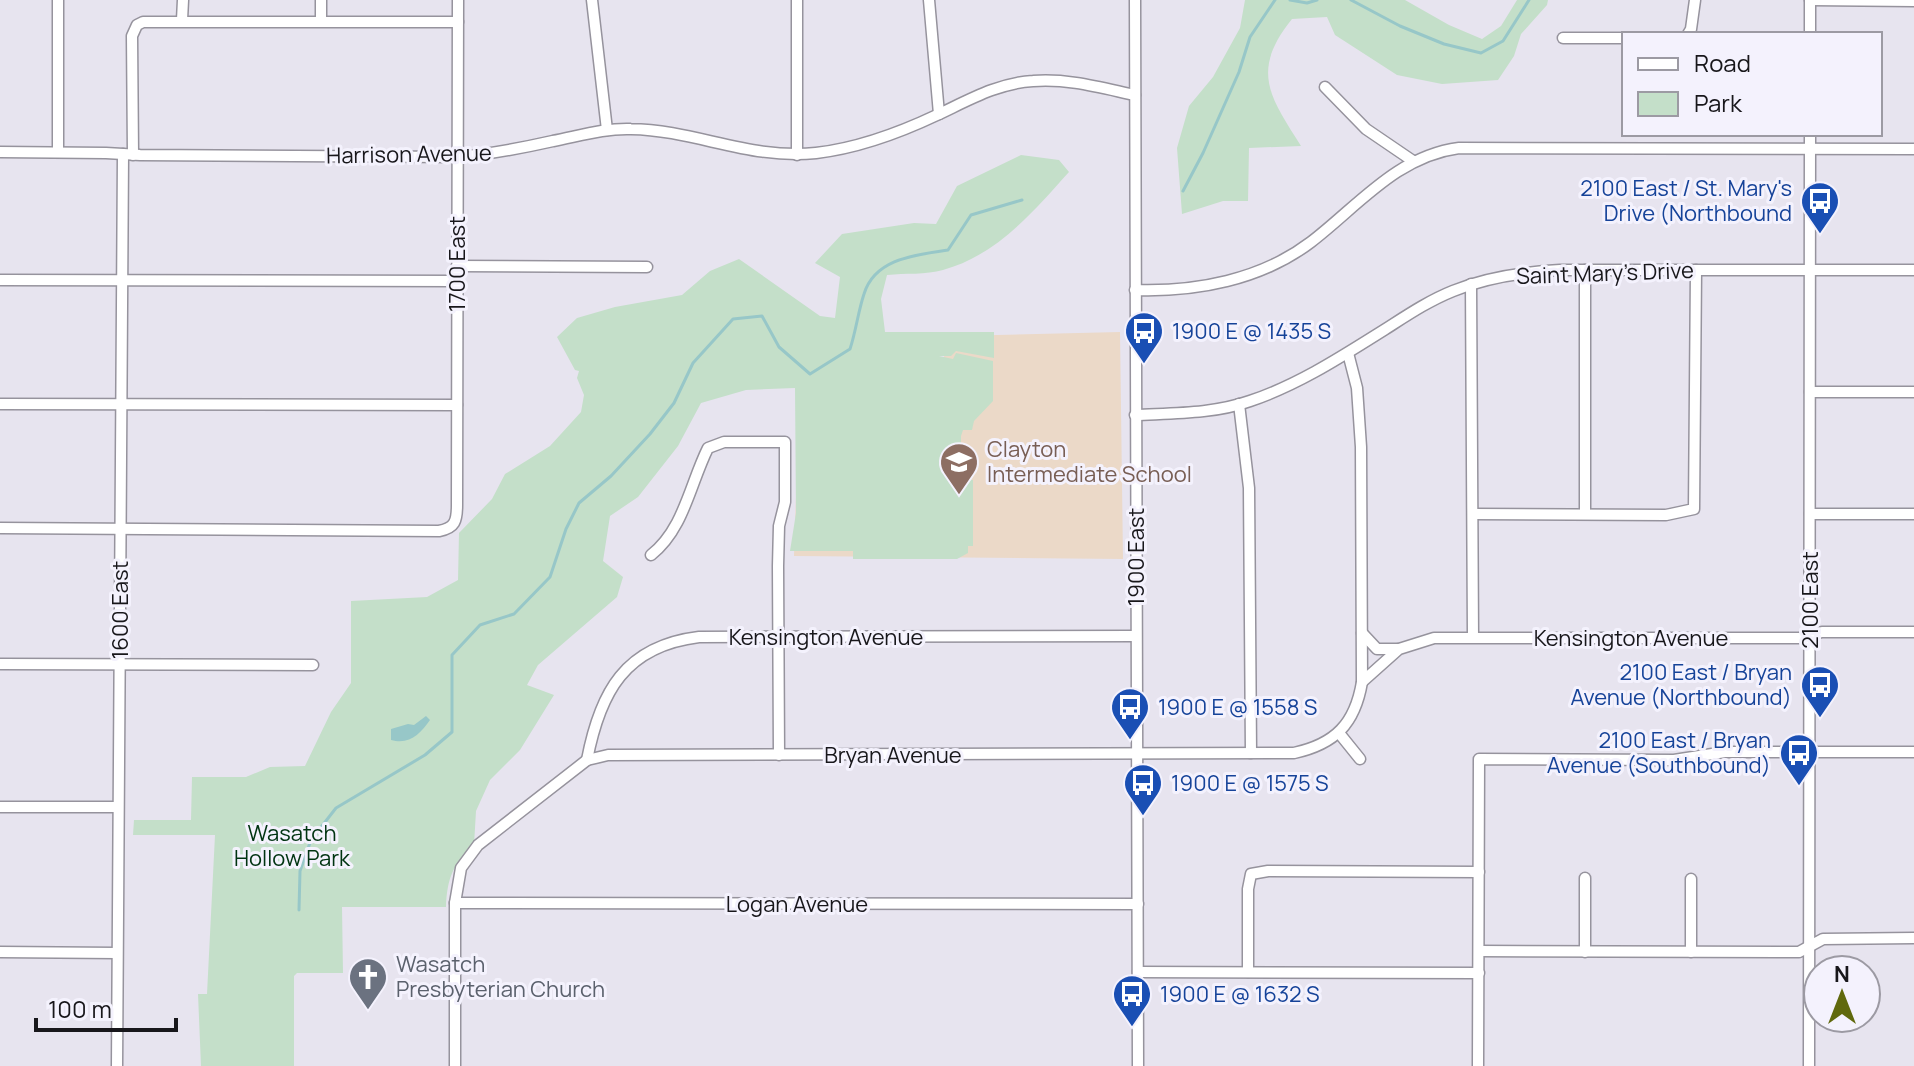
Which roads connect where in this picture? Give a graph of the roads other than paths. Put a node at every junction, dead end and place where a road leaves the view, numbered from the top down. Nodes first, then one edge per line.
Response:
1 (58, 0) edge
2 (183, 0) edge
3 (321, 0) edge
4 (458, 0) edge
5 (592, 0) edge
6 (797, 0) edge
7 (929, 0) edge
8 (1135, 0) edge
9 (1695, 0) edge
10 (1810, 0) edge
11 (1914, 1) edge
12 (182, 20) junction
13 (321, 21) junction
14 (458, 22) junction
15 (1689, 32) edge
16 (1810, 32) edge
17 (1563, 38) dead end
18 (1622, 38) edge
19 (1325, 87) dead end
20 (1135, 95) junction
21 (939, 114) junction
22 (607, 130) junction
23 (1810, 136) edge
24 (1810, 148) junction
25 (1914, 149) edge
26 (0, 152) edge
27 (58, 152) junction
28 (128, 155) junction
29 (797, 155) junction
30 (458, 157) junction
31 (1413, 161) junction
32 (457, 266) junction
33 (647, 267) dead end
34 (1585, 270) junction
35 (1696, 270) junction
36 (1810, 270) junction
37 (1914, 270) edge
38 (0, 280) edge
39 (122, 280) junction
40 (457, 281) junction
41 (1471, 284) junction
42 (1135, 290) junction
43 (1348, 353) junction
44 (1810, 392) junction
45 (1914, 392) edge
46 (0, 404) edge
47 (121, 404) junction
48 (1239, 404) junction
49 (457, 405) junction
50 (1135, 415) junction
51 (1473, 514) junction
52 (1585, 514) junction
53 (1810, 514) junction
54 (1914, 514) edge
55 (0, 528) edge
56 (120, 529) junction
57 (651, 555) dead end
58 (1914, 632) edge
59 (1362, 633) junction
60 (1136, 636) junction
61 (1810, 636) junction
62 (778, 637) junction
63 (1473, 637) junction
64 (1399, 649) junction
65 (0, 664) edge
66 (120, 664) junction
67 (313, 665) dead end
68 (1362, 682) junction
69 (1339, 733) junction
70 (1810, 752) junction
71 (1914, 752) edge
72 (1251, 753) junction
73 (1137, 754) junction
74 (779, 755) junction
75 (1360, 759) dead end
76 (587, 760) junction
77 (0, 807) edge
78 (117, 807) junction
79 (1479, 872) junction
80 (1585, 878) dead end
81 (1691, 879) dead end
82 (455, 903) junction
83 (1138, 904) junction
84 (1914, 938) edge
85 (1810, 945) junction
86 (1479, 951) junction
87 (0, 952) edge
88 (1585, 952) junction
89 (1691, 952) junction
90 (117, 953) junction
91 (1138, 972) junction
92 (1248, 972) junction
93 (1479, 973) junction
94 (117, 1066) edge
95 (455, 1066) edge
96 (1138, 1066) edge
97 (1478, 1066) edge
98 (1809, 1066) edge

1 - 27 street
2 - 12 street
3 - 13 street
4 - 14 street, 1700 East
5 - 22 street
6 - 29 street
7 - 21 street
8 - 20 street, 1900 East
9 - 15 street
10 - 11 street
10 - 16 street
12 - 13 street
12 - 28 street, 1600 East
13 - 14 street
14 - 30 street, 1700 East
17 - 18 street
19 - 31 street
20 - 21 street, Harrison Avenue
20 - 42 street, 1900 East
21 - 29 street, Harrison Avenue
22 - 29 street, Harrison Avenue
22 - 30 street, Harrison Avenue
23 - 24 street, 2100 East
24 - 25 street
24 - 31 street
24 - 36 street, 2100 East
26 - 27 street, Harrison Avenue
27 - 28 street, Harrison Avenue
28 - 30 street, Harrison Avenue
28 - 39 street, 1600 East
30 - 32 street, 1700 East
31 - 42 street
32 - 33 street
32 - 40 street, 1700 East
34 - 35 street, Saint Mary's Drive
34 - 41 street, Saint Mary's Drive
34 - 52 street
35 - 36 street, Saint Mary's Drive
35 - 52 street
36 - 37 street, Saint Mary's Drive
36 - 44 street, 2100 East
38 - 39 street
39 - 40 street
39 - 47 street, 1600 East
40 - 49 street, 1700 East
41 - 43 street, Saint Mary's Drive
41 - 51 street
42 - 50 street, 1900 East
43 - 48 street, Saint Mary's Drive
43 - 59 street
44 - 45 street
44 - 53 street, 2100 East
46 - 47 street
47 - 49 street
47 - 56 street, 1600 East
48 - 50 street, Saint Mary's Drive
48 - 72 street
49 - 56 street, 1700 East
50 - 60 street, 1900 East
51 - 52 street
51 - 63 street
53 - 54 street
53 - 61 street, 2100 East
55 - 56 street
56 - 66 street, 1600 East
57 - 62 street
58 - 61 street, Kensington Avenue
59 - 64 street
59 - 68 street
60 - 62 street, Kensington Avenue
60 - 73 street, 1900 East
61 - 63 street, Kensington Avenue
61 - 70 street, 2100 East
62 - 74 street
62 - 76 street, Kensington Avenue
63 - 64 street, Kensington Avenue
64 - 68 street, Kensington Avenue
65 - 66 street
66 - 67 street
66 - 78 street, 1600 East
68 - 69 street
69 - 72 street, Bryan Avenue
69 - 75 street
70 - 71 street
70 - 79 street
70 - 85 street, 2100 East
72 - 73 street, Bryan Avenue
73 - 74 street, Bryan Avenue
73 - 83 street, 1900 East
74 - 76 street, Bryan Avenue
76 - 82 street
77 - 78 street
78 - 90 street, 1600 East
79 - 86 street
79 - 92 street
80 - 88 street
81 - 89 street
82 - 83 street, Logan Avenue
82 - 95 street
83 - 91 street, 1900 East
84 - 85 street
85 - 89 street
85 - 98 street, 2100 East
86 - 88 street
86 - 93 street
87 - 90 street
88 - 89 street
90 - 94 street, 1600 East
91 - 92 street
91 - 96 street, 1900 East
92 - 93 street
93 - 97 street

